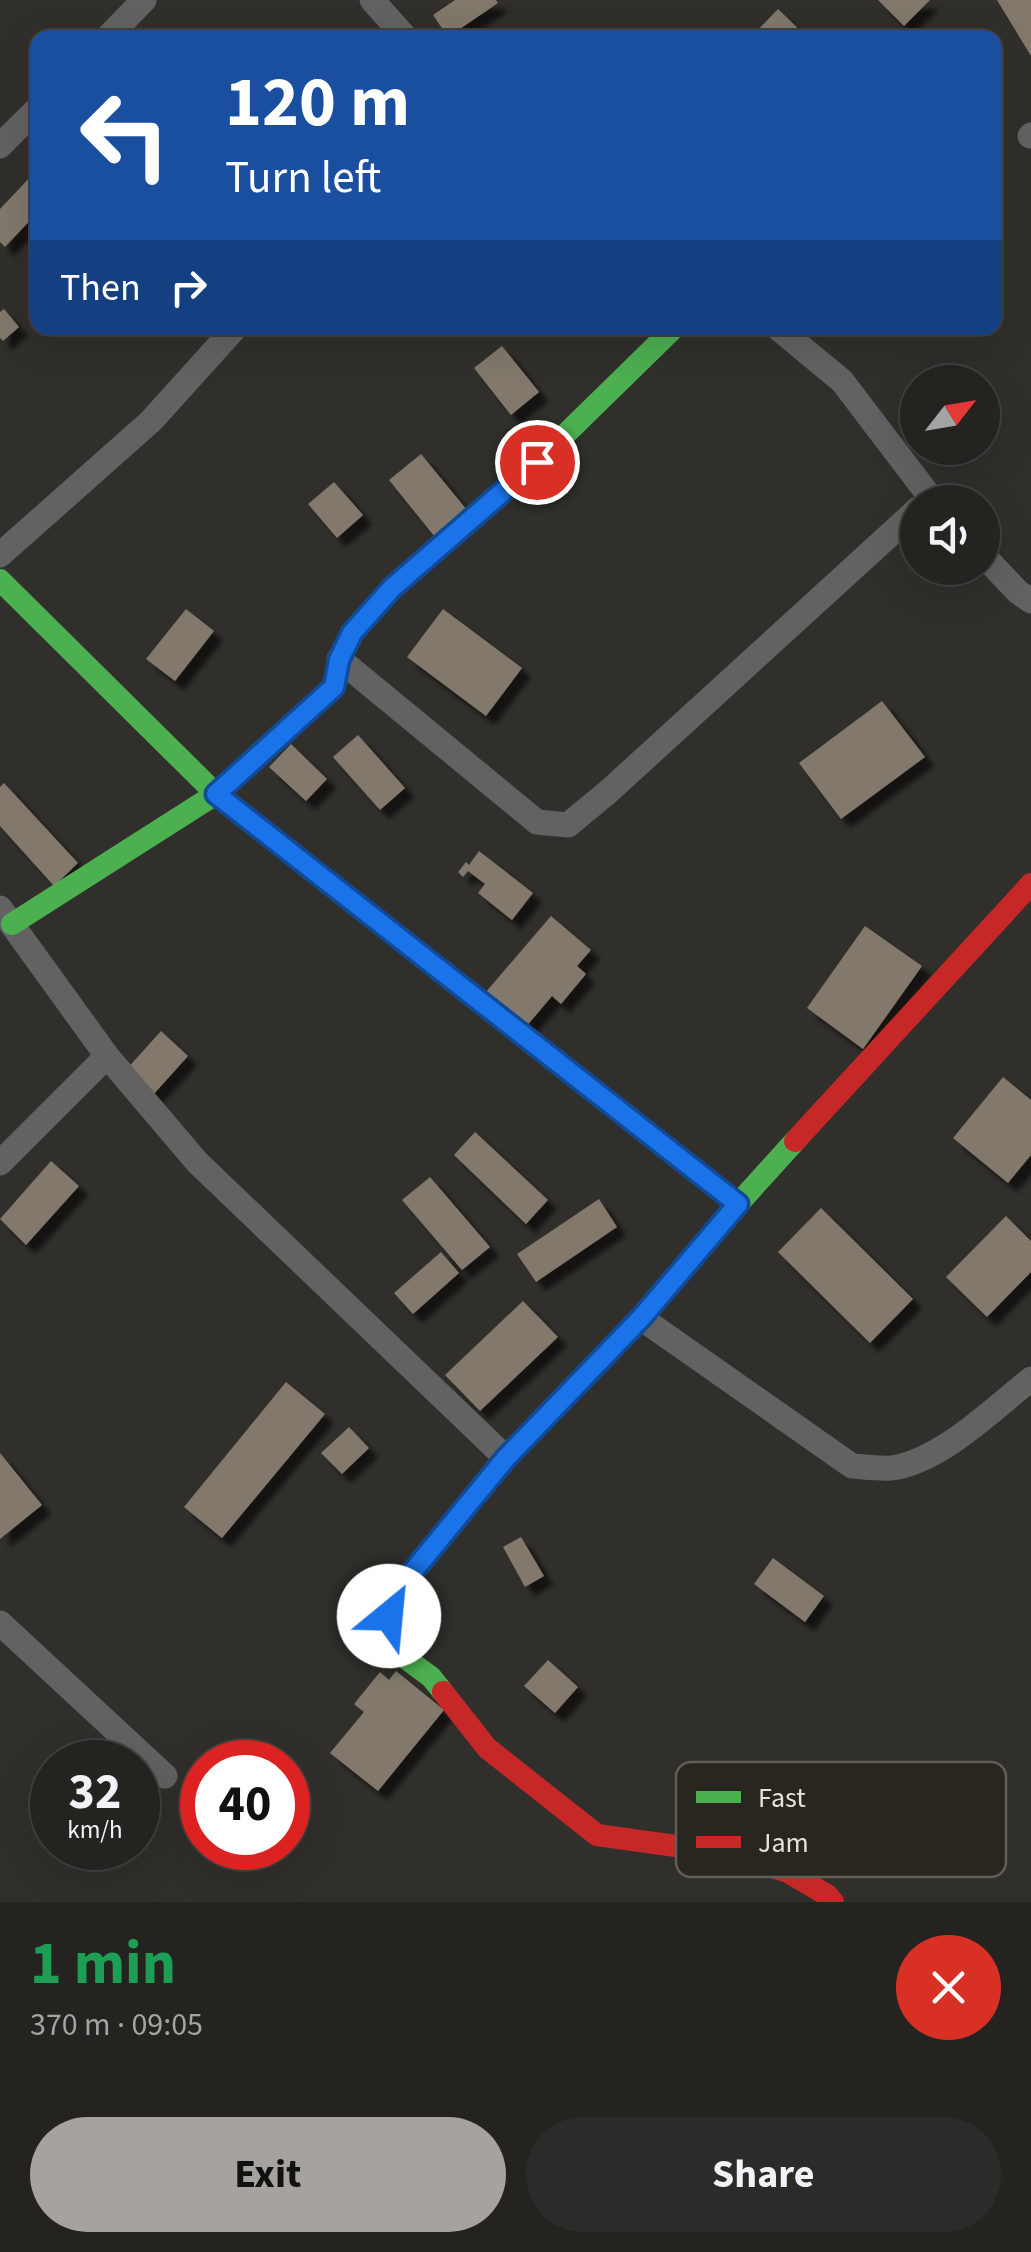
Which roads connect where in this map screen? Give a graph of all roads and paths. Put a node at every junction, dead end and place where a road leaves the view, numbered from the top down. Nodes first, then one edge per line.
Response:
1 (144, 0) edge
2 (372, 0) edge
3 (114, 30) edge
4 (399, 30) edge
5 (30, 116) edge
6 (0, 146) edge
7 (229, 335) edge
8 (667, 335) edge
9 (786, 335) edge
10 (914, 485) edge
11 (900, 527) edge
12 (0, 555) edge
13 (1000, 573) edge
14 (0, 580) edge
15 (1031, 602) edge
16 (339, 660) junction
17 (216, 794) junction
18 (1031, 884) edge
19 (6, 916) edge
20 (107, 1056) junction
21 (0, 1163) edge
22 (738, 1204) junction
23 (641, 1318) junction
24 (1031, 1379) edge
25 (506, 1458) junction
26 (0, 1623) edge
27 (165, 1776) dead end
28 (676, 1845) edge
29 (796, 1877) edge
30 (834, 1902) edge

1 - 3 street
2 - 4 street
5 - 6 street
7 - 12 street
8 - 16 street
9 - 10 street
11 - 16 street
13 - 15 street
14 - 17 street
16 - 17 street
17 - 19 street
17 - 22 street
18 - 22 street
19 - 20 street
20 - 21 street
20 - 25 street
22 - 23 street
23 - 24 street
23 - 25 street
25 - 28 street
26 - 27 street
29 - 30 street

